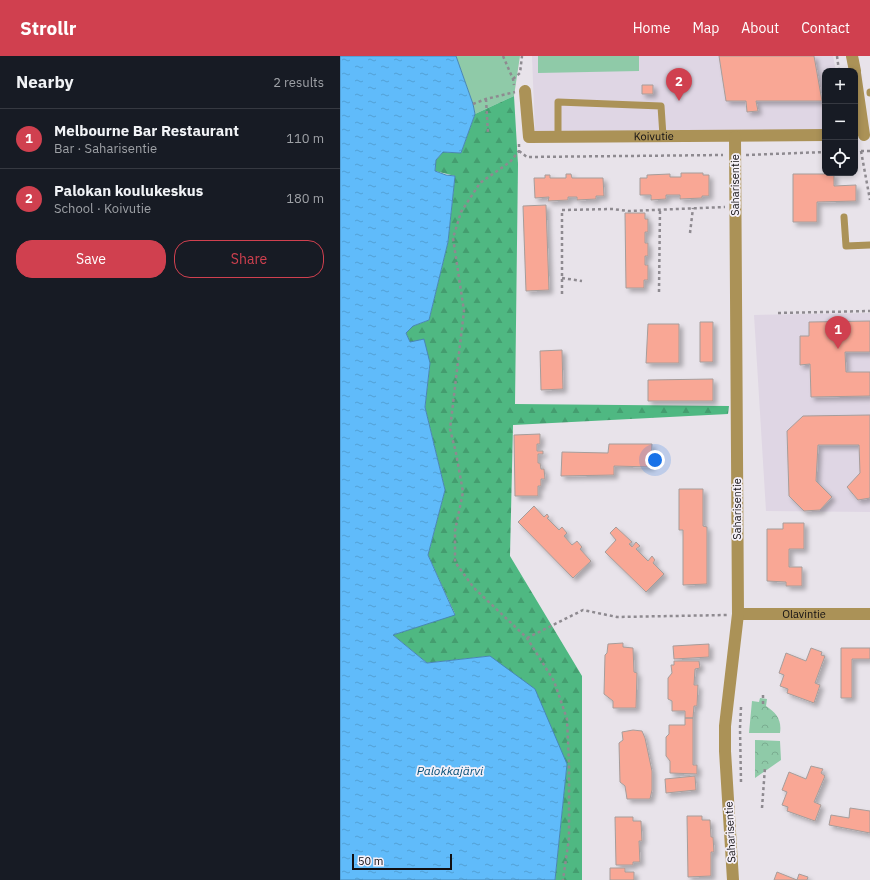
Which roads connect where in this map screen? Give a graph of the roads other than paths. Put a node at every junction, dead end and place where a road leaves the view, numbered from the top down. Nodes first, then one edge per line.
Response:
1 (852, 56) edge
2 (854, 68) edge
3 (525, 91) road end
4 (858, 96) edge
5 (822, 135) edge
6 (863, 135) edge
7 (663, 136) junction
8 (558, 137) junction
9 (735, 137) junction
10 (844, 217) dead end
11 (870, 244) edge
12 (738, 614) junction
13 (870, 614) edge
14 (732, 880) edge

1 - 2 street
3 - 8 street, Koivutie
4 - 6 street
5 - 9 street, Koivutie
7 - 8 street, Koivutie
7 - 8 lane
7 - 9 street, Koivutie
9 - 12 street, Saharisentie
10 - 11 lane
12 - 13 street, Olavintie
12 - 14 street, Saharisentie

